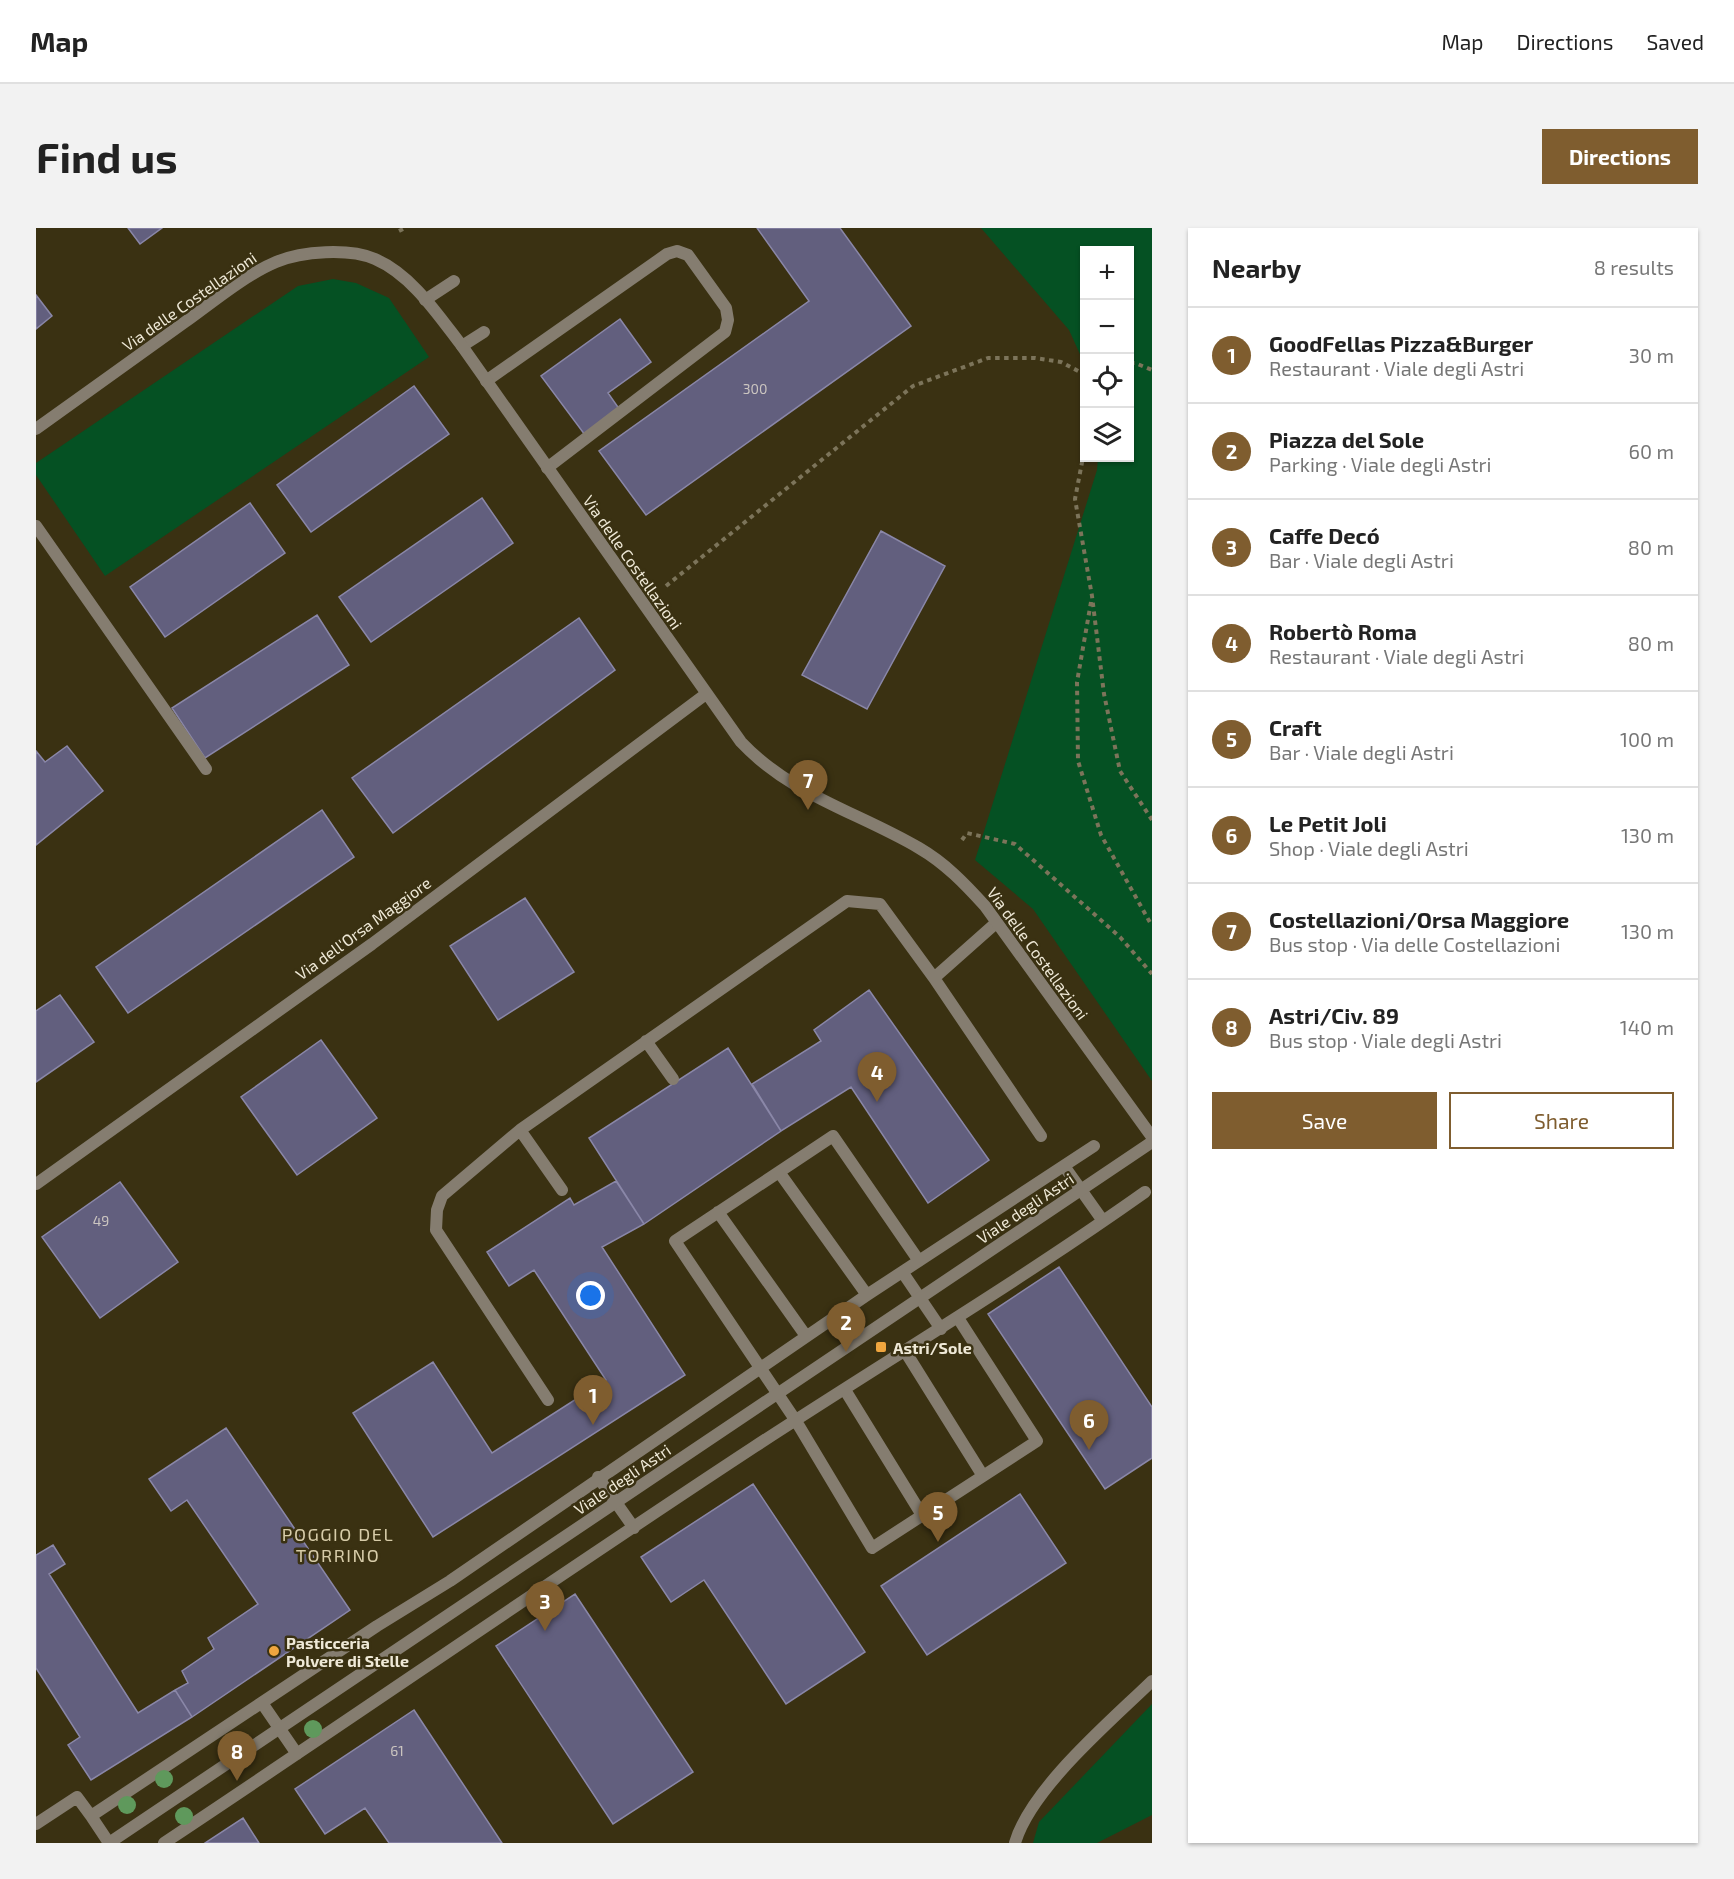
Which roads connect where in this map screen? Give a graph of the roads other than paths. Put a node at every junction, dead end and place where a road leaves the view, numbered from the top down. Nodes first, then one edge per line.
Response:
1 (454, 281) dead end
2 (425, 300) junction
3 (484, 332) dead end
4 (462, 346) junction
5 (486, 381) junction
6 (36, 429) edge
7 (547, 468) junction
8 (36, 526) edge
9 (706, 694) junction
10 (206, 769) dead end
11 (996, 923) junction
12 (934, 978) junction
13 (646, 1041) junction
14 (674, 1079) dead end
15 (520, 1130) junction
16 (1041, 1136) dead end
17 (1152, 1137) edge
18 (1152, 1142) edge
19 (1094, 1146) dead end
20 (1064, 1166) junction
21 (779, 1172) junction
22 (36, 1184) edge
23 (562, 1190) dead end
24 (1080, 1190) junction
25 (1145, 1192) dead end
26 (718, 1212) junction
27 (1103, 1221) junction
28 (919, 1261) junction
29 (903, 1273) junction
30 (867, 1295) junction
31 (921, 1298) junction
32 (958, 1318) junction
33 (941, 1329) junction
34 (806, 1336) junction
35 (906, 1351) junction
36 (760, 1368) junction
37 (845, 1390) junction
38 (778, 1395) junction
39 (548, 1400) dead end
40 (796, 1421) junction
41 (982, 1476) junction
42 (598, 1477) junction
43 (616, 1502) junction
44 (922, 1515) junction
45 (634, 1528) junction
46 (1152, 1681) edge
47 (262, 1703) junction
48 (280, 1728) junction
49 (297, 1754) junction
50 (91, 1816) junction
51 (36, 1824) edge
52 (109, 1843) edge
53 (164, 1843) edge
54 (1015, 1843) edge

1 - 2 street
2 - 4 street, Via delle Costellazioni
2 - 6 street, Via delle Costellazioni
3 - 4 street
4 - 5 street, Via delle Costellazioni
5 - 7 street, Via delle Costellazioni
5 - 7 street
7 - 9 street, Via delle Costellazioni
8 - 10 street
9 - 11 street, Via delle Costellazioni
9 - 22 street, Via dell'Orsa Maggiore
11 - 12 street
11 - 17 street, Via delle Costellazioni
12 - 13 street
12 - 16 street
13 - 14 street
13 - 15 street
15 - 23 street
15 - 39 street
18 - 24 street, Viale degli Astri
19 - 20 street
20 - 24 street
20 - 28 street
21 - 26 street
21 - 28 street
21 - 30 street
24 - 27 street
24 - 31 street, Viale degli Astri
25 - 27 street
26 - 34 street
26 - 36 street
27 - 32 street
28 - 29 street
29 - 30 street
29 - 31 street
30 - 34 street
31 - 33 street
31 - 38 street, Viale degli Astri
32 - 33 street
32 - 41 street
33 - 35 street
34 - 36 street
35 - 37 street
35 - 41 street
36 - 38 street
36 - 42 street
37 - 40 street
37 - 44 street
38 - 40 street
38 - 43 street, Viale degli Astri
40 - 44 street
40 - 45 street
41 - 44 street
42 - 43 street
42 - 47 street
43 - 45 street
43 - 48 street, Viale degli Astri
45 - 49 street
46 - 54 street
47 - 48 street
47 - 50 street
48 - 49 street
48 - 52 street, Viale degli Astri
49 - 53 street
50 - 51 street
50 - 52 street

